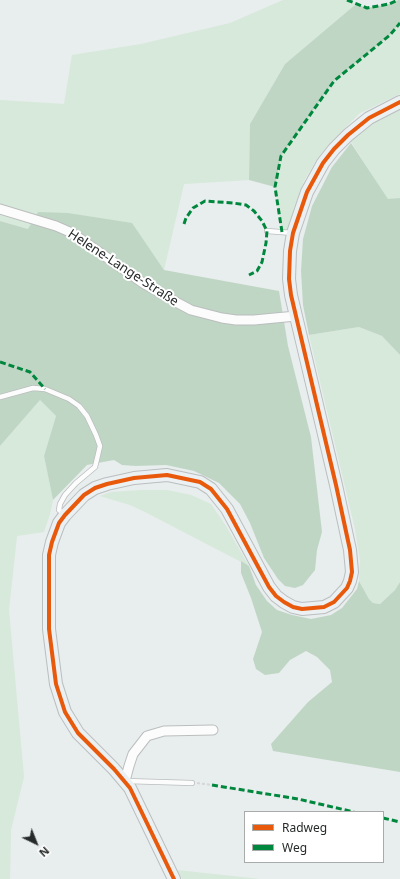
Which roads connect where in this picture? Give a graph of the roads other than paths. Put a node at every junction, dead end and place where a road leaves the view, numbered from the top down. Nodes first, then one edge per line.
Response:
1 (400, 102) edge
2 (0, 209) edge
3 (267, 231) dead end
4 (293, 233) junction
5 (296, 316) junction
6 (0, 397) edge
7 (65, 515) junction
8 (213, 730) dead end
9 (125, 781) junction
10 (192, 782) road end
11 (174, 879) edge

1 - 4 street
2 - 5 street, Helene-Lange-Straße
3 - 4 lane
4 - 5 street
5 - 7 street
6 - 7 lane
7 - 9 street
8 - 9 street
9 - 10 lane
9 - 11 street

